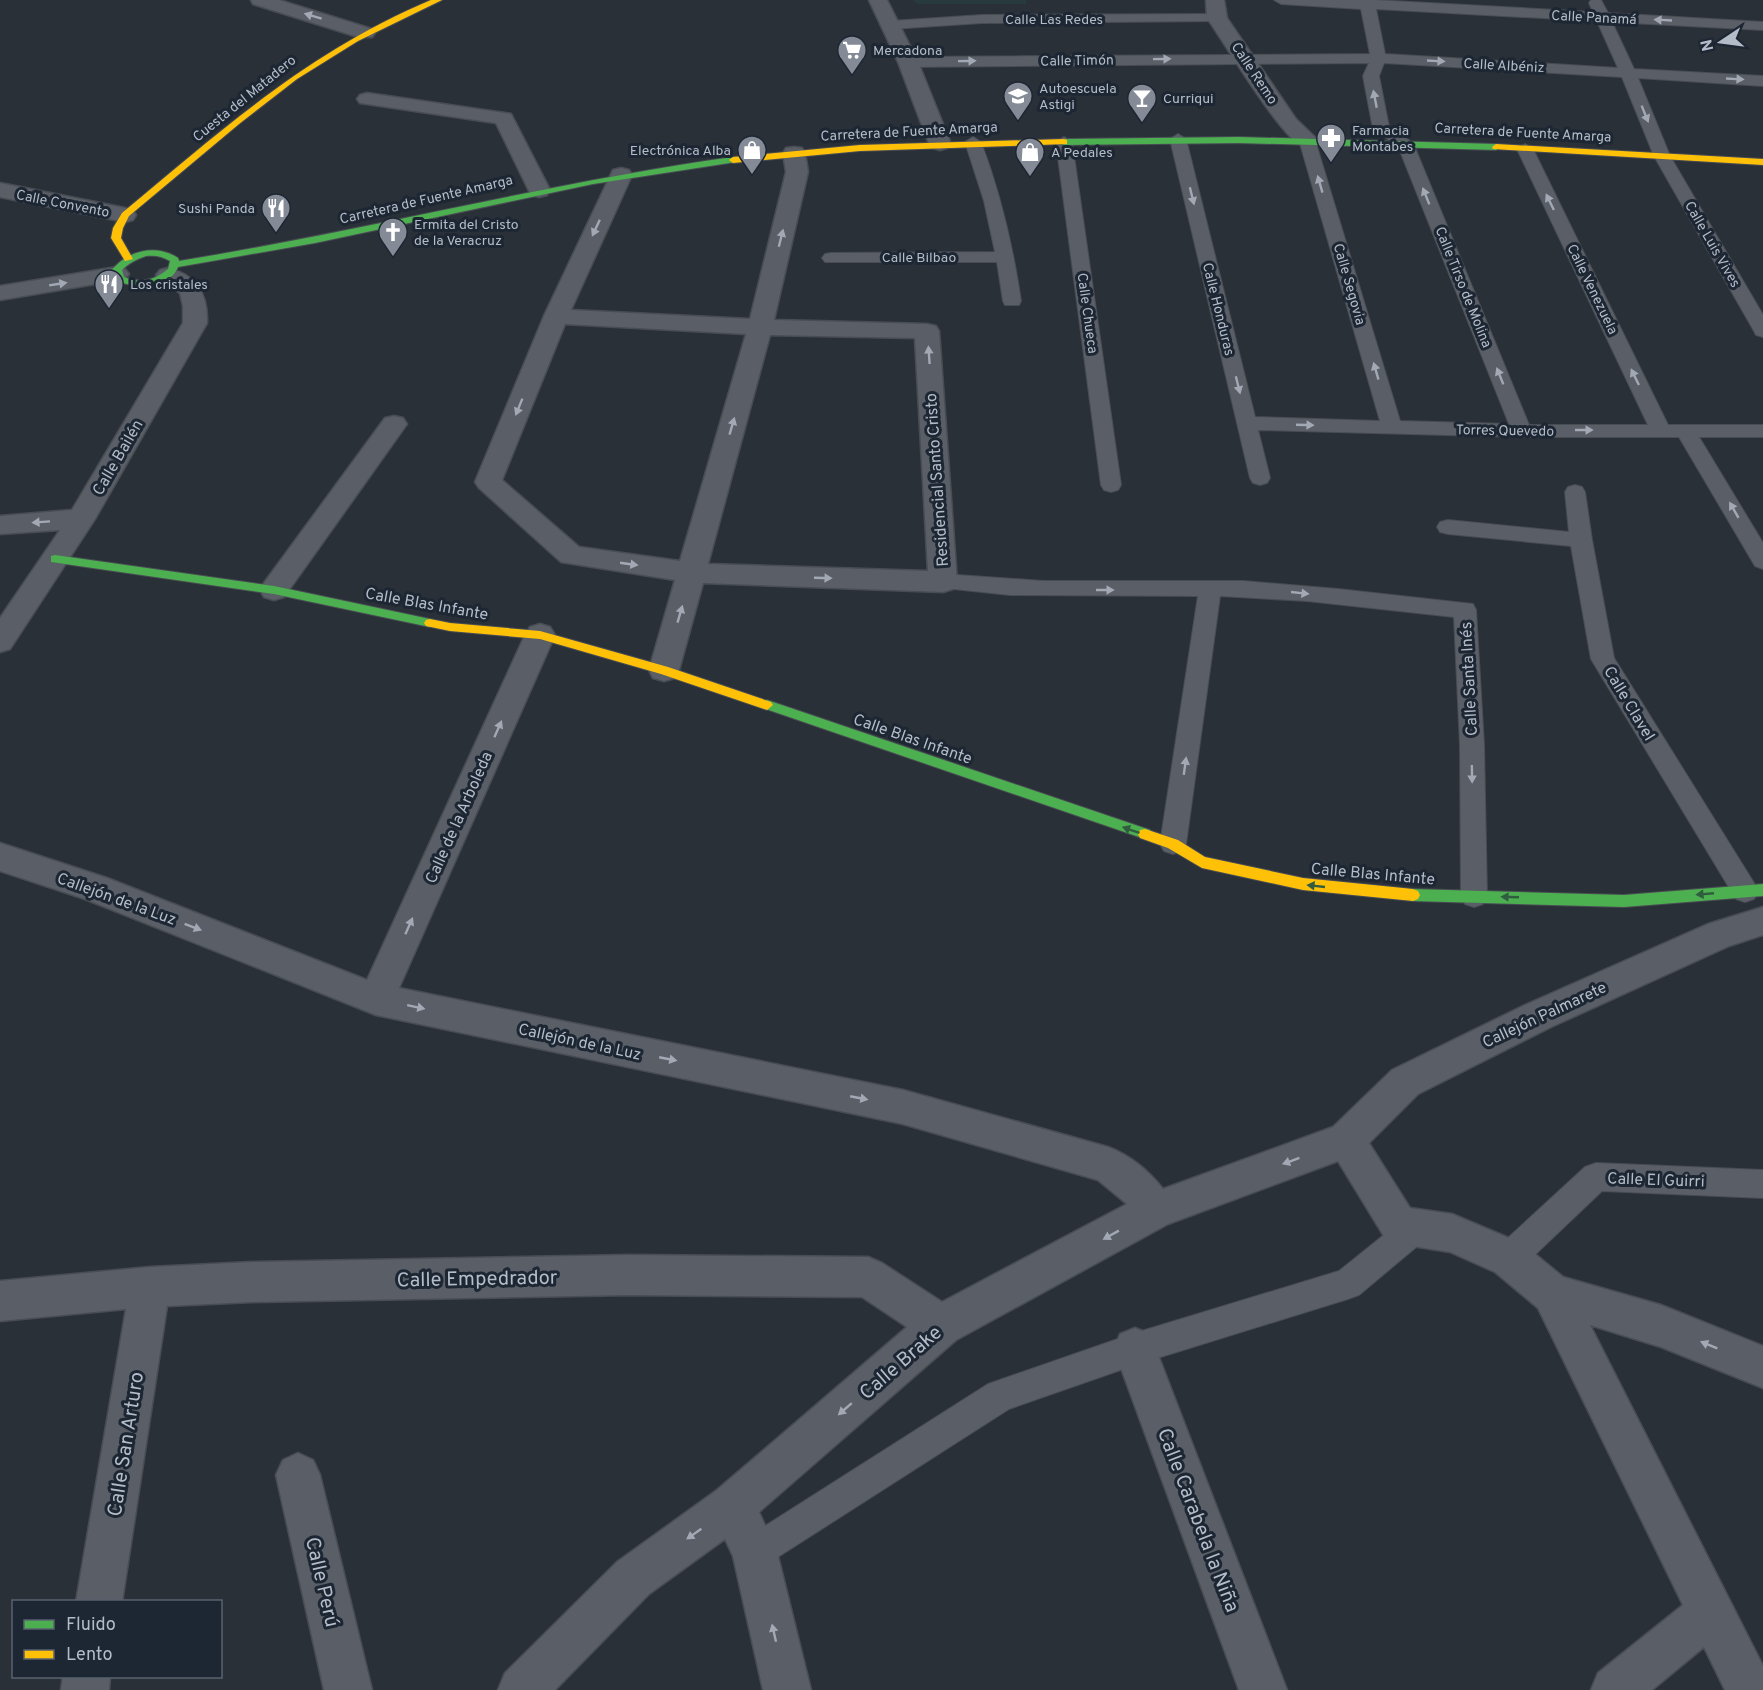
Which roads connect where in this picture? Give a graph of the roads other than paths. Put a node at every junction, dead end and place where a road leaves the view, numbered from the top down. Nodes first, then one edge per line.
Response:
1 (260, 0) edge
2 (438, 0) edge
3 (878, 0) edge
4 (1281, 0) edge
5 (1594, 0) edge
6 (1367, 2) edge
7 (1216, 9) edge
8 (1602, 17) junction
9 (891, 25) junction
10 (1763, 26) edge
11 (365, 33) junction
12 (1246, 58) junction
13 (1378, 58) junction
14 (908, 62) junction
15 (1628, 72) junction
16 (1763, 81) edge
17 (367, 99) dead end
18 (1178, 139) junction
19 (1307, 140) junction
20 (973, 142) junction
21 (1064, 142) junction
22 (1405, 143) junction
23 (940, 144) junction
24 (1525, 149) junction
25 (794, 153) junction
26 (1662, 156) junction
27 (1763, 162) edge
28 (621, 175) junction
29 (0, 190) edge
30 (539, 190) junction
31 (125, 215) junction
32 (1007, 256) junction
33 (831, 258) dead end
34 (122, 267) junction
35 (172, 270) junction
36 (0, 293) edge
37 (1012, 301) dead end
38 (556, 316) junction
39 (760, 327) junction
40 (1763, 332) edge
41 (1247, 423) junction
42 (393, 424) dead end
43 (1392, 428) junction
44 (1522, 430) junction
45 (1660, 430) junction
46 (1685, 430) junction
47 (1763, 431) edge
48 (1260, 478) dead end
49 (1111, 485) dead end
50 (1575, 492) dead end
51 (81, 519) junction
52 (0, 525) edge
53 (1448, 527) dead end
54 (1581, 540) junction
55 (55, 559) junction
56 (1763, 561) edge
57 (692, 573) junction
58 (943, 582) junction
59 (1210, 588) junction
60 (274, 590) junction
61 (540, 635) junction
62 (0, 641) edge
63 (664, 670) junction
64 (1173, 844) junction
65 (0, 857) edge
66 (1754, 890) edge
67 (1474, 896) junction
68 (1763, 921) edge
69 (376, 999) junction
70 (1346, 1140) junction
71 (1763, 1184) edge
72 (1156, 1210) junction
73 (1416, 1228) junction
74 (1509, 1258) junction
75 (150, 1287) junction
76 (1552, 1294) junction
77 (0, 1301) edge
78 (941, 1325) junction
79 (1135, 1349) junction
80 (1763, 1367) edge
81 (298, 1475) dead end
82 (733, 1506) junction
83 (755, 1552) junction
84 (99, 1600) edge
85 (1710, 1613) junction
86 (348, 1690) edge
87 (522, 1690) edge
88 (787, 1690) edge
89 (1263, 1690) edge
90 (1615, 1690) edge
91 (1750, 1690) edge

11 -> 1 street
2 - 11 street, Cuesta del Matadero
3 - 9 street
4 - 6 lane, Calle Panamá
5 - 8 lane, Calle Luis Vives
6 - 8 lane, Calle Panamá
6 - 13 lane
7 - 9 lane, Calle Las Redes
7 - 12 street, Calle Remo
10 -> 8 lane, Calle Panamá
8 - 15 lane, Calle Luis Vives
9 - 14 street
11 - 31 street, Cuesta del Matadero
12 - 13 lane, Calle Albéniz
14 -> 12 lane, Calle Timón
12 - 19 street, Calle Remo
13 -> 15 lane, Calle Albéniz
22 -> 13 lane
14 - 23 street
15 -> 16 lane, Calle Albéniz
15 -> 26 lane, Calle Luis Vives
17 - 30 street
18 - 19 street, Carretera de Fuente Amarga
18 - 21 street, Carretera de Fuente Amarga
18 -> 41 lane, Calle Honduras
19 - 22 street, Carretera de Fuente Amarga
43 -> 19 lane, Calle Segovia
20 - 21 street, Carretera de Fuente Amarga
20 - 23 street, Carretera de Fuente Amarga
20 - 32 lane
21 - 49 lane, Calle Chueca
22 - 24 street, Carretera de Fuente Amarga
44 -> 22 lane, Calle Tirso de Molina
23 - 25 street, Carretera de Fuente Amarga
24 - 26 street, Carretera de Fuente Amarga
45 -> 24 lane, Calle Venezuela
25 - 28 street, Carretera de Fuente Amarga
39 -> 25 street
26 - 27 street, Carretera de Fuente Amarga
26 - 40 lane, Calle Luis Vives
28 - 30 street, Carretera de Fuente Amarga
28 -> 38 street, Residencial Santo Cristo
29 - 31 street, Calle Convento
30 - 35 street, Carretera de Fuente Amarga
31 - 34 street
32 - 33 lane, Calle Bilbao
32 - 37 lane
34 - 35 street
34 - 35 street, Carretera de Fuente Amarga
36 -> 34 street
35 - 51 street, Calle Bailén
38 - 39 street, Residencial Santo Cristo
38 -> 57 street, Residencial Santo Cristo
57 -> 39 street
58 -> 39 street, Residencial Santo Cristo
41 -> 43 lane, Torres Quevedo
41 - 48 lane, Calle Honduras
42 - 60 street
43 - 44 lane, Torres Quevedo
44 -> 45 lane, Torres Quevedo
45 - 46 lane, Torres Quevedo
46 - 47 lane, Torres Quevedo
56 -> 46 lane
50 - 54 lane, Calle Clavel
51 -> 52 street
51 - 55 street, Calle Bailén
53 - 54 lane
54 - 66 lane, Calle Clavel
55 - 60 street, Calle Blas Infante
55 - 62 street, Calle Bailén
57 -> 58 street, Residencial Santo Cristo
63 -> 57 street
58 -> 59 lane, Calle Santa Inés
64 -> 59 lane
59 -> 67 lane, Calle Santa Inés
60 - 61 street, Calle Blas Infante
61 - 63 street, Calle Blas Infante
69 -> 61 street, Calle de la Arboleda
64 -> 63 street, Calle Blas Infante
67 -> 64 street, Calle Blas Infante
65 -> 69 street, Callejón de la Luz
66 -> 67 street, Calle Blas Infante
68 - 70 street, Callejón Palmarete
69 -> 72 street, Callejón de la Luz
70 -> 72 street, Calle Brake
70 - 73 street
71 - 74 lane, Calle El Guirri
72 -> 78 street, Calle Brake
73 - 74 street
73 - 79 lane
74 - 76 street
75 - 77 street, Calle Empedrador
75 - 78 street, Calle Empedrador
75 - 84 street, Calle San Arturo
80 -> 76 street
76 - 85 street
78 -> 82 street, Calle Brake
79 - 83 lane
79 - 89 street, Calle Carabela la Niña
81 - 86 street, Calle Perú
82 - 83 street
82 -> 87 street, Calle Brake
88 -> 83 street
85 - 90 street
85 - 91 street

